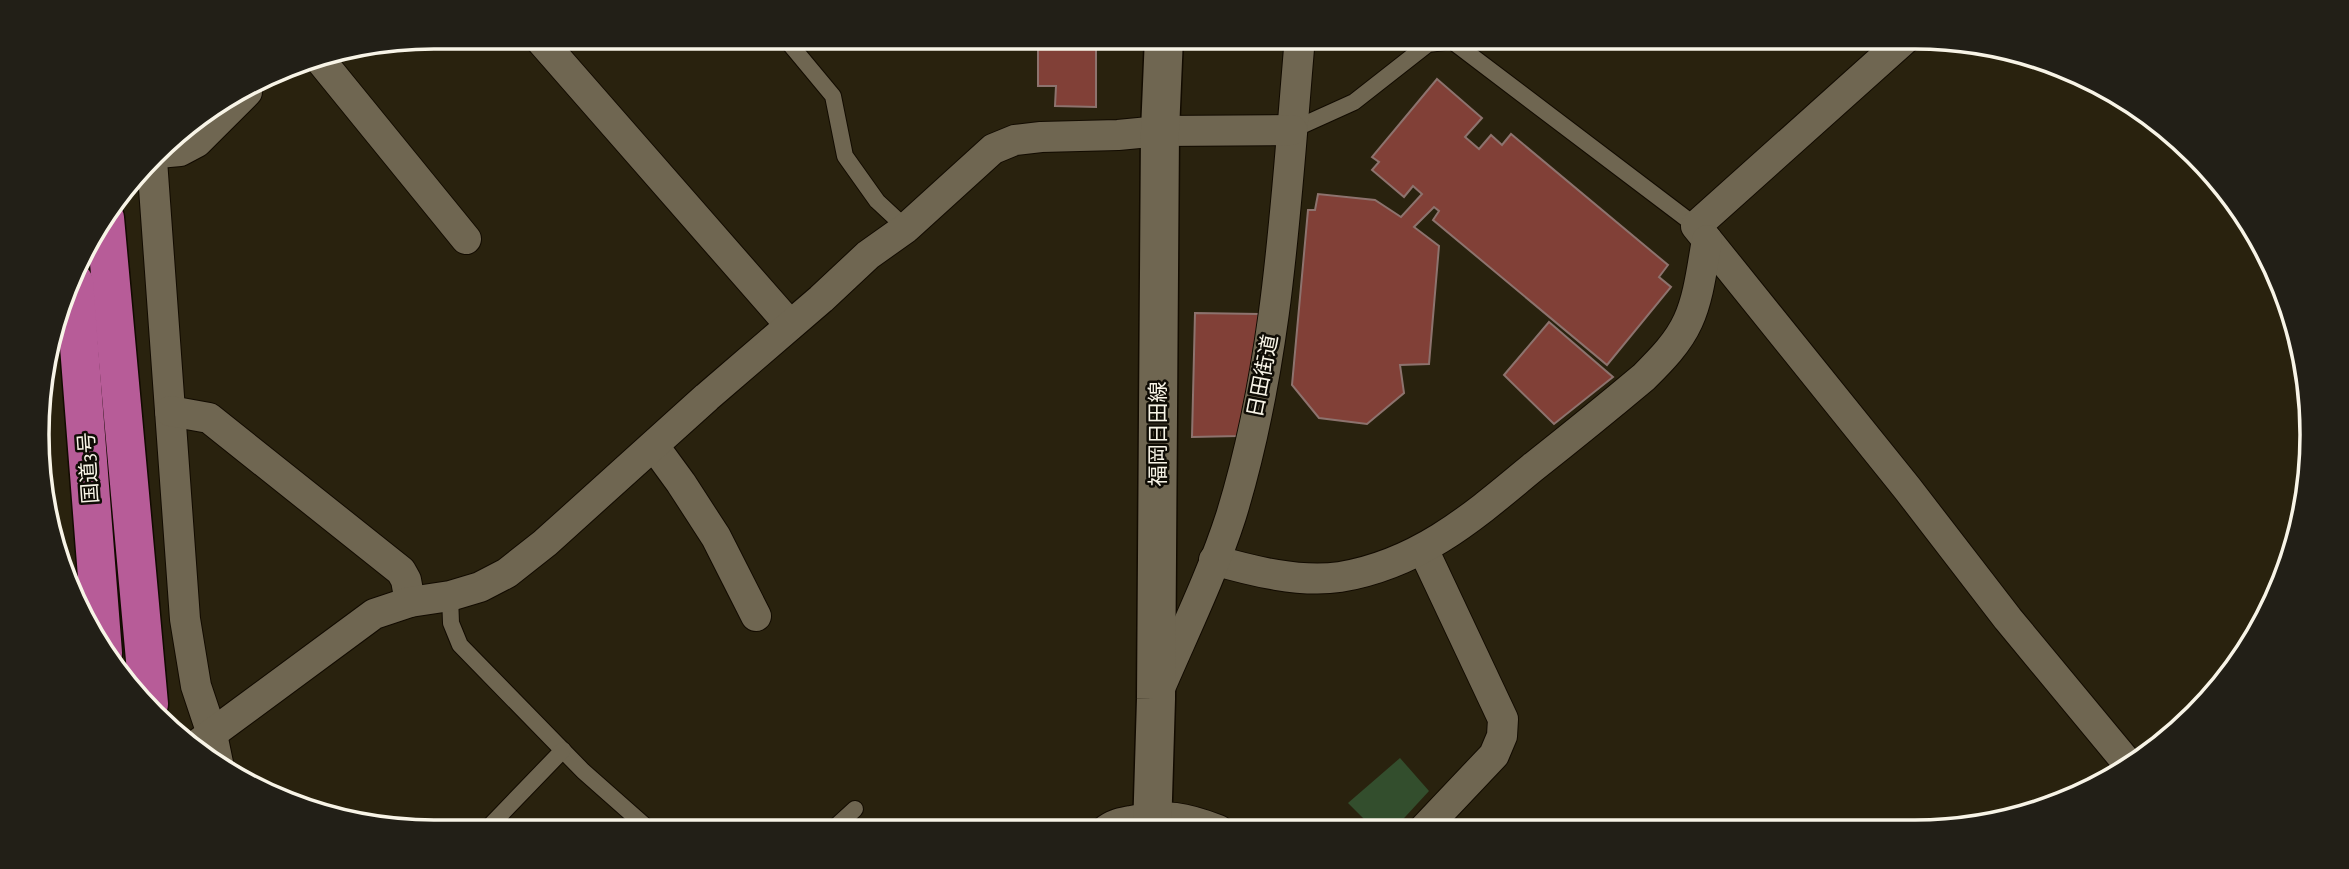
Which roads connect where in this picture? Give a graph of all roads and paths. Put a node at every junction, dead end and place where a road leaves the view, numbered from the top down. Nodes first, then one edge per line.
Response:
1 (548, 49) edge
2 (794, 49) edge
3 (1160, 49) edge
4 (1299, 49) edge
5 (1422, 49) edge
6 (1462, 49) edge
7 (1894, 49) edge
8 (324, 65) edge
9 (232, 107) edge
10 (1292, 130) junction
11 (1160, 131) junction
12 (173, 152) edge
13 (153, 172) edge
14 (906, 228) junction
15 (106, 233) edge
16 (1701, 233) junction
17 (466, 239) dead end
18 (75, 295) edge
19 (790, 326) junction
20 (170, 411) junction
21 (654, 446) junction
22 (1423, 549) junction
23 (1214, 560) junction
24 (450, 596) junction
25 (410, 602) junction
26 (756, 616) dead end
27 (101, 627) edge
28 (148, 692) edge
29 (1156, 699) junction
30 (206, 745) edge
31 (209, 747) edge
32 (562, 750) junction
33 (2123, 758) edge
34 (855, 809) dead end
35 (495, 820) edge
36 (638, 820) edge
37 (843, 820) edge
38 (1152, 820) edge
39 (1432, 820) edge

1 - 19 street
2 - 14 lane
3 - 11 main road, 福岡日田線
4 - 10 street, 日田街道
5 - 10 lane
6 - 16 lane
7 - 16 street
8 - 17 street
9 - 12 street
10 - 11 street
10 - 23 street, 日田街道
11 - 14 street
11 - 29 main road, 福岡日田線
13 - 20 street
14 - 19 street
15 - 28 highway
16 - 22 street
16 - 33 street
18 - 27 highway, 国道3号
19 - 21 street
20 - 25 street
20 - 30 street
21 - 24 street
21 - 26 street
22 - 23 street
22 - 39 street
23 - 29 street, 日田街道
24 - 25 street
24 - 32 lane
25 - 31 street
29 - 38 main road, 福岡日田線
32 - 35 lane
32 - 36 lane
34 - 37 lane

